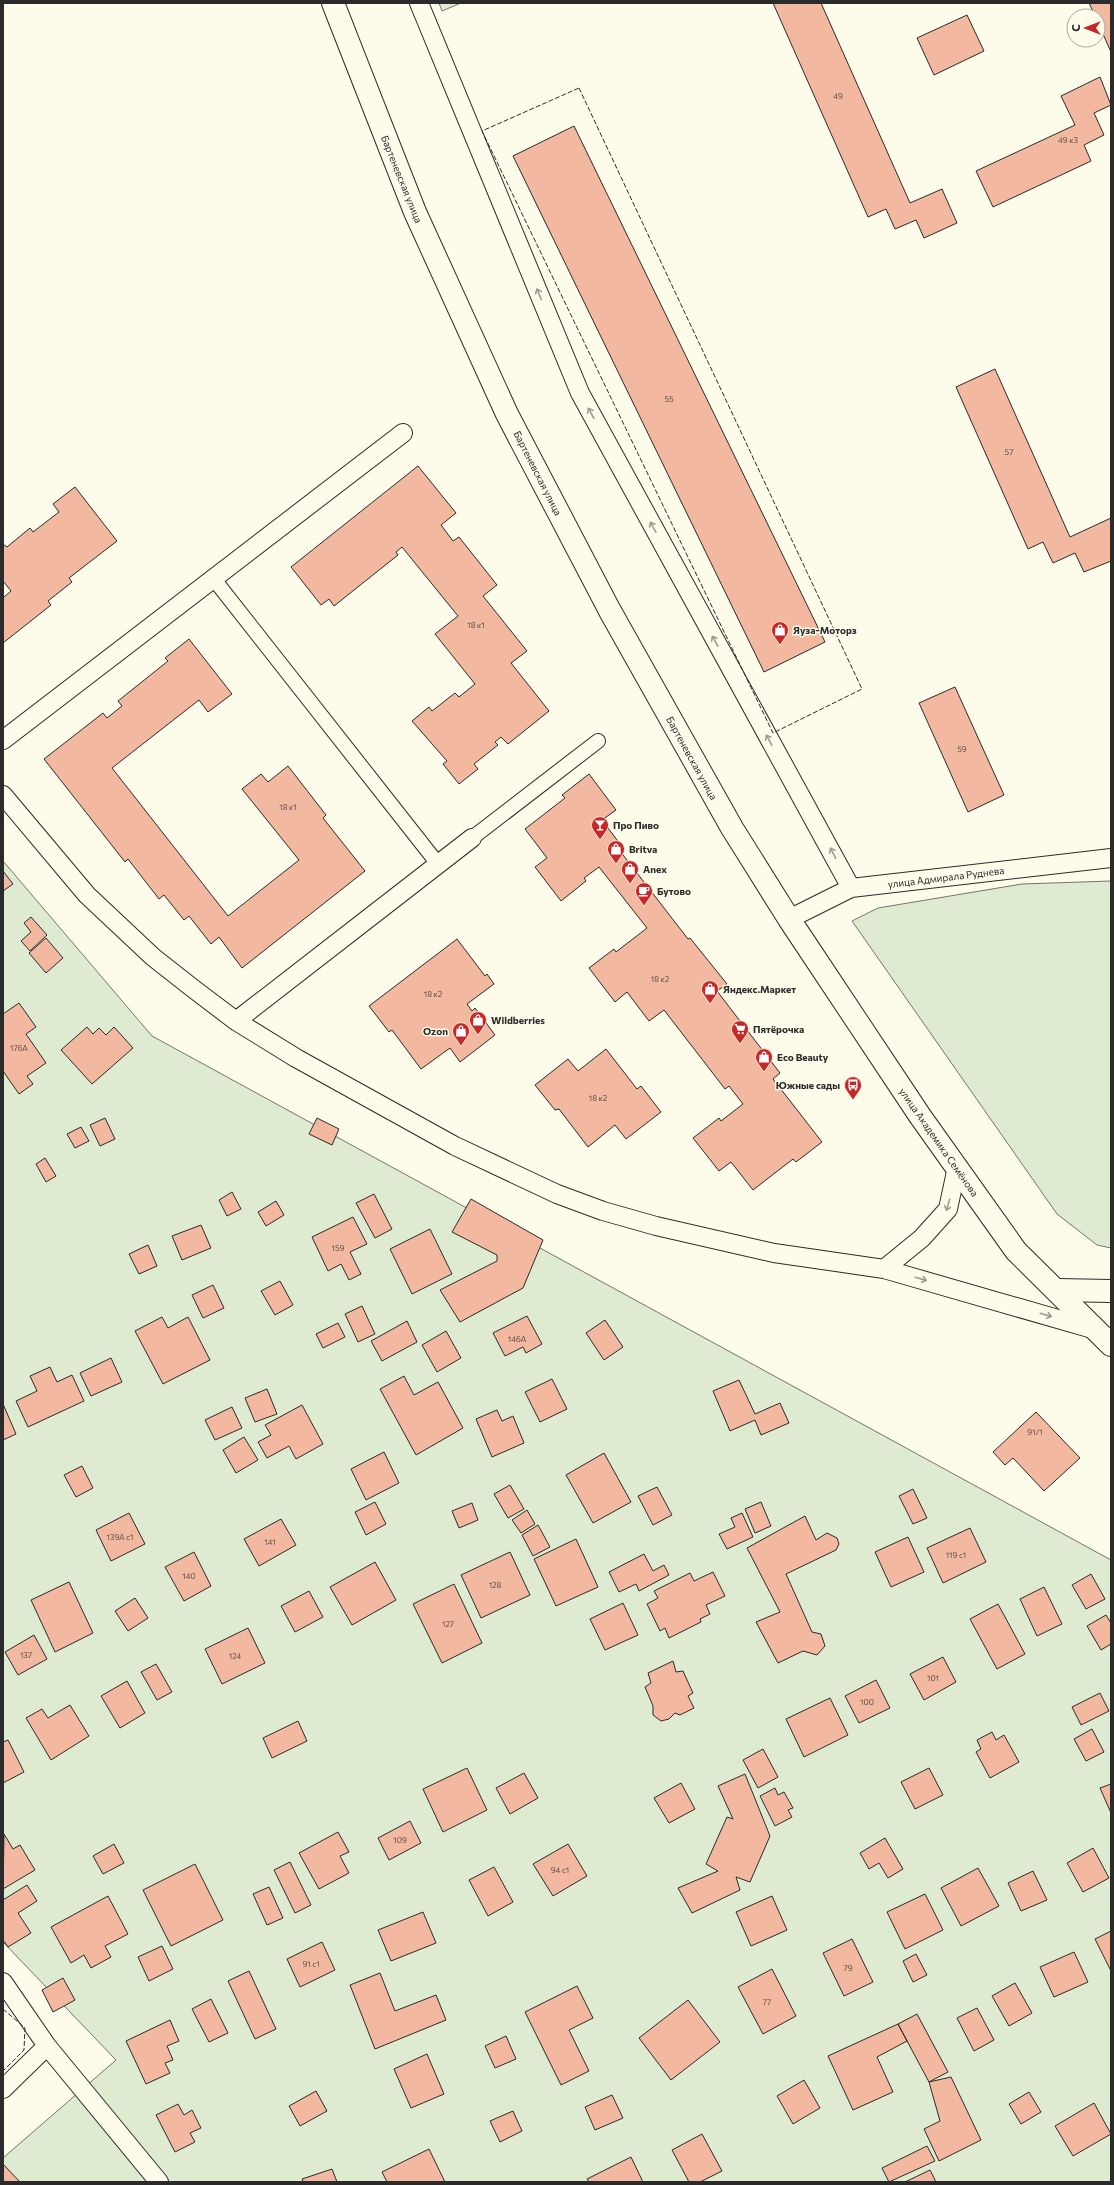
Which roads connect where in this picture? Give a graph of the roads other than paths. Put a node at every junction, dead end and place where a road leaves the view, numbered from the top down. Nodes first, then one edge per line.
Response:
1 (333, 3) edge
2 (419, 3) edge
3 (403, 433) dead end
4 (213, 578) junction
5 (3, 740) edge
6 (598, 741) dead end
7 (3, 795) edge
8 (472, 838) joint
9 (1111, 858) edge
10 (438, 864) junction
11 (851, 888) junction
12 (789, 920) junction
13 (236, 1021) junction
14 (957, 1168) junction
15 (884, 1269) junction
16 (1057, 1290) junction
17 (1111, 1291) edge
18 (1096, 1330) junction
19 (1111, 1345) edge
20 (3, 1982) edge
21 (47, 2046) junction
22 (3, 2089) edge
23 (159, 2182) edge

1 - 12 main road, Бартеневская улица
11 -> 2 street
3 - 4 street
4 - 5 street
4 - 10 street
6 - 8 street
7 - 13 street
8 - 10 street
9 - 11 street, улица Адмирала Руднева
10 - 13 street
11 - 12 street, улица Адмирала Руднева
12 - 14 main road, улица Академика Семёнова
13 - 15 street
14 -> 15 street
14 - 16 main road, улица Академика Семёнова
15 -> 18 street
16 - 17 main road
16 - 18 main road, улица Академика Семёнова
18 - 19 main road, улица Академика Семёнова
20 - 21 street
21 - 22 street
21 - 23 street

